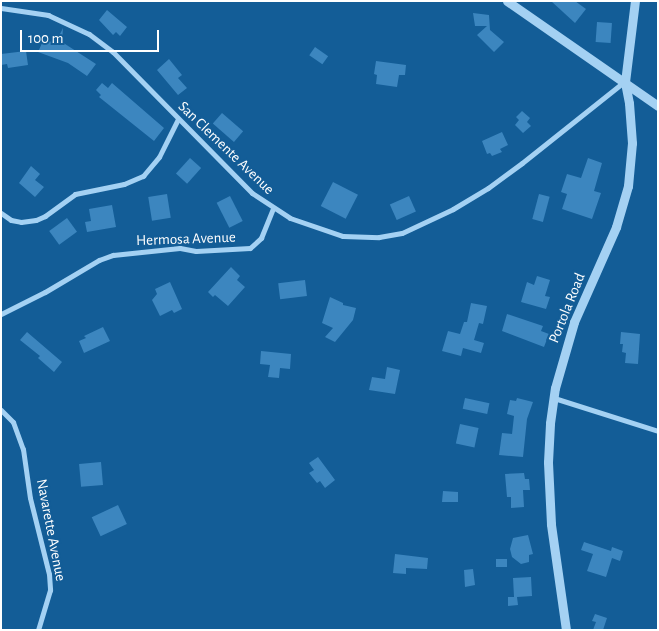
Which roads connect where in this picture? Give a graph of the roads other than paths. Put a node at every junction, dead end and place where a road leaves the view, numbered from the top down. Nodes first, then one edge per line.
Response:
1 (507, 1) edge
2 (635, 1) edge
3 (1, 8) edge
4 (624, 82) junction
5 (658, 106) edge
6 (178, 120) junction
7 (273, 208) junction
8 (1, 213) edge
9 (1, 314) edge
10 (554, 398) junction
11 (1, 410) edge
12 (658, 431) edge
13 (38, 630) edge
14 (566, 630) edge

1 - 4 street
2 - 4 street, Portola Road
3 - 6 street, San Clemente Avenue
4 - 5 street
4 - 7 street, San Clemente Avenue
4 - 10 street, Portola Road
6 - 7 street, San Clemente Avenue
6 - 8 street
7 - 9 street, Hermosa Avenue
10 - 12 street
10 - 14 street, Portola Road
11 - 13 street, Navarette Avenue

